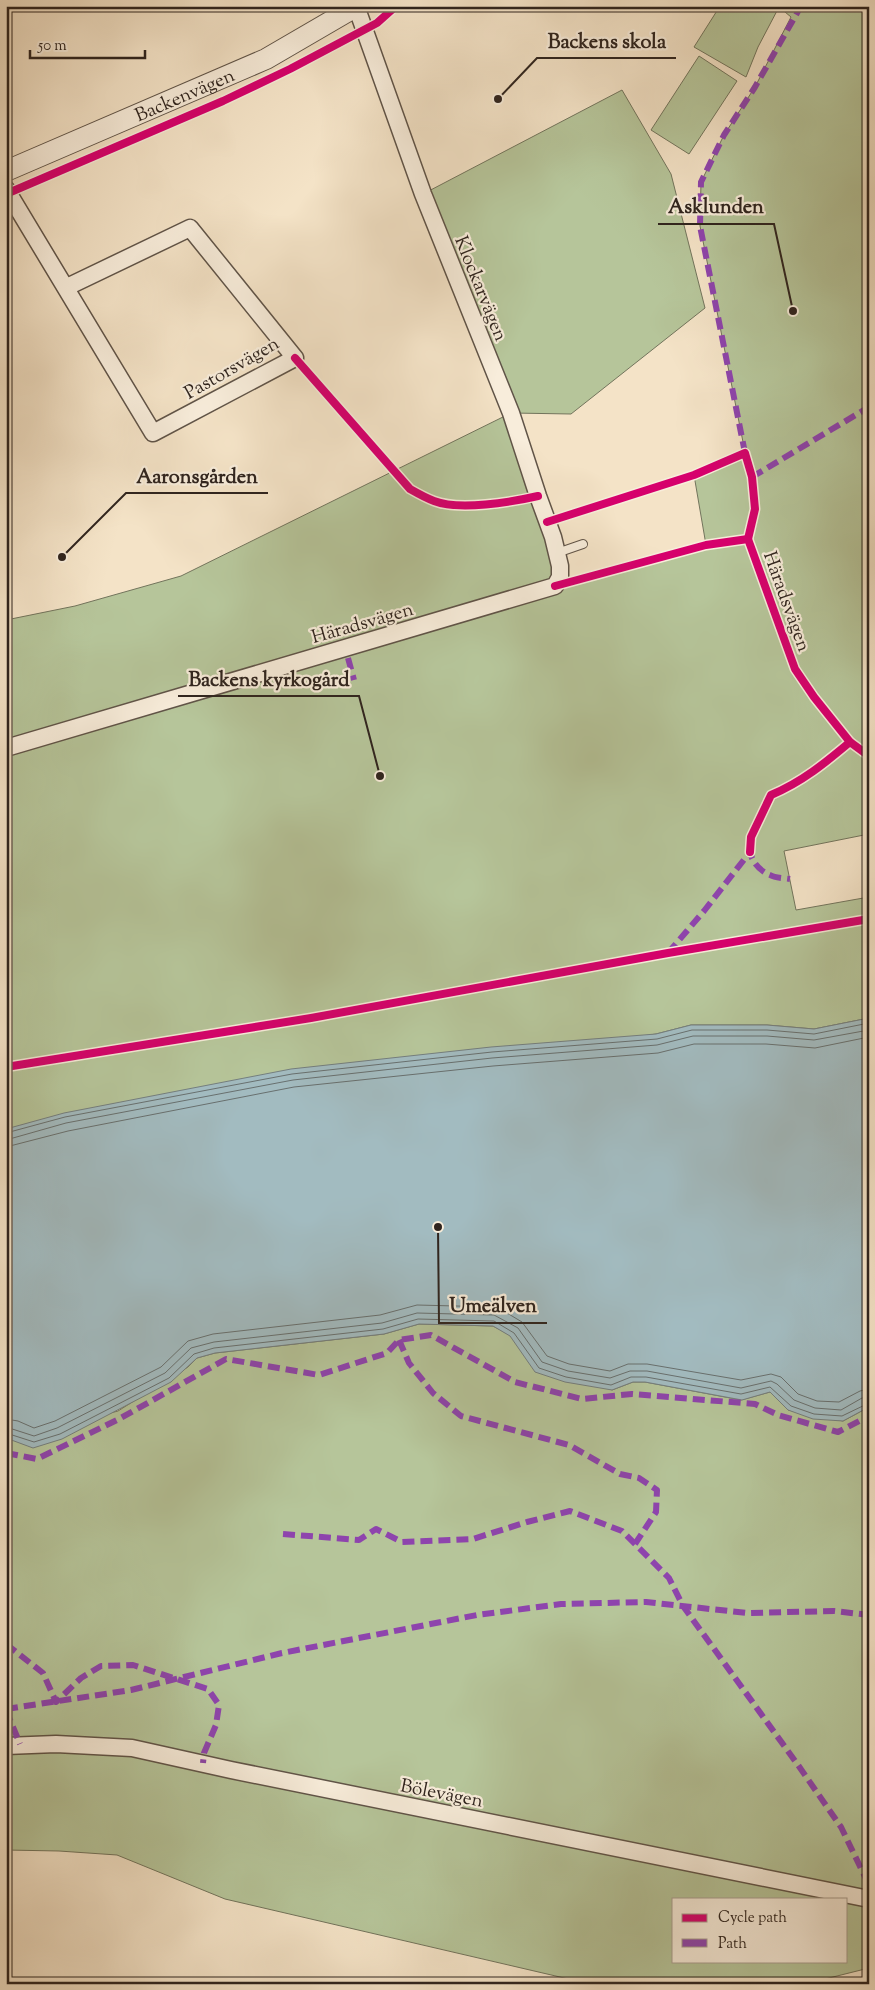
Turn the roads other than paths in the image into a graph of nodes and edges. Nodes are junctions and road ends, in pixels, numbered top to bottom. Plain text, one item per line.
1 (357, 6) edge
2 (6, 171) edge
3 (6, 189) edge
4 (67, 287) junction
5 (583, 544) dead end
6 (557, 553) junction
7 (555, 586) joint
8 (6, 748) edge
9 (6, 1746) edge
10 (869, 1899) edge

1 - 2 street, Backenvägen
1 - 6 street, Klockarvägen
3 - 4 street, Pastorsvägen
4 - 4 street, Pastorsvägen
5 - 6 lane
6 - 7 street, Klockarvägen
7 - 8 street, Häradsvägen
9 - 10 street, Bölevägen

